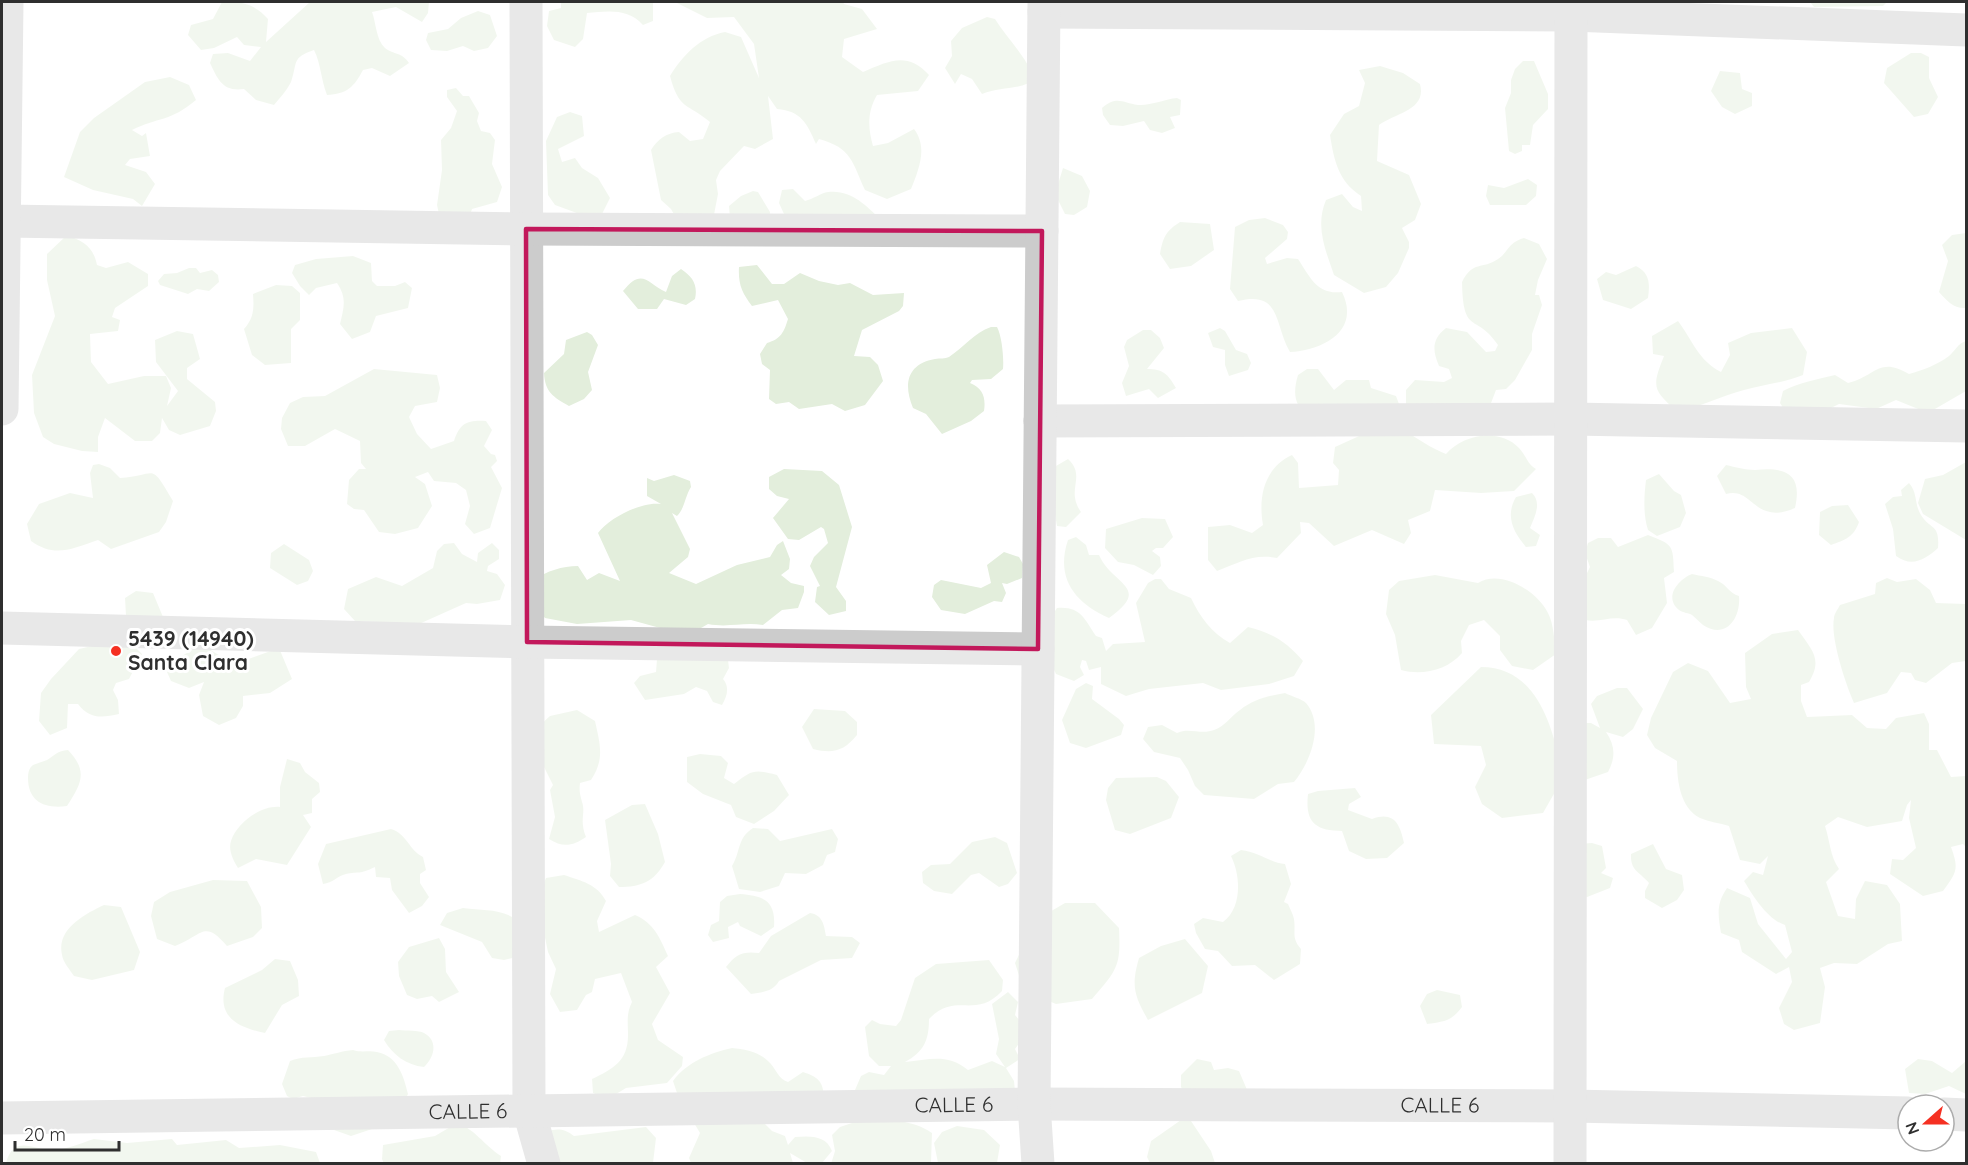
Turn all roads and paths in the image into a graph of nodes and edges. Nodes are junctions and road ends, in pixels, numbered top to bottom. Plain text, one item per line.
1 (7, 2) edge
2 (526, 2) edge
3 (1044, 7) edge
4 (1571, 8) edge
5 (1966, 30) edge
6 (4, 57) edge
7 (4, 221) junction
8 (526, 229) junction
9 (1042, 231) junction
10 (2, 409) edge
11 (1571, 419) junction
12 (1040, 421) junction
13 (1966, 426) edge
14 (2, 628) edge
15 (527, 642) junction
16 (1038, 650) junction
17 (1034, 1104) junction
18 (1570, 1106) junction
19 (529, 1111) junction
20 (1896, 1113) edge
21 (2, 1118) edge
22 (544, 1164) edge
23 (1038, 1164) edge
24 (1570, 1164) edge

1 - 6 street
2 - 8 street
3 - 4 street
3 - 9 street
4 - 5 street
4 - 11 street
6 - 7 street
7 - 8 street
7 - 10 street
8 - 9 street
8 - 15 street
9 - 12 street
11 - 12 street
11 - 13 street
11 - 18 street
12 - 16 street
14 - 15 street
15 - 16 street
15 - 19 street
16 - 17 street
17 - 18 street, CALLE 6
17 - 19 street, CALLE 6
17 - 23 street
18 - 20 street, CALLE 6
18 - 24 street
19 - 21 street, CALLE 6
19 - 22 street

